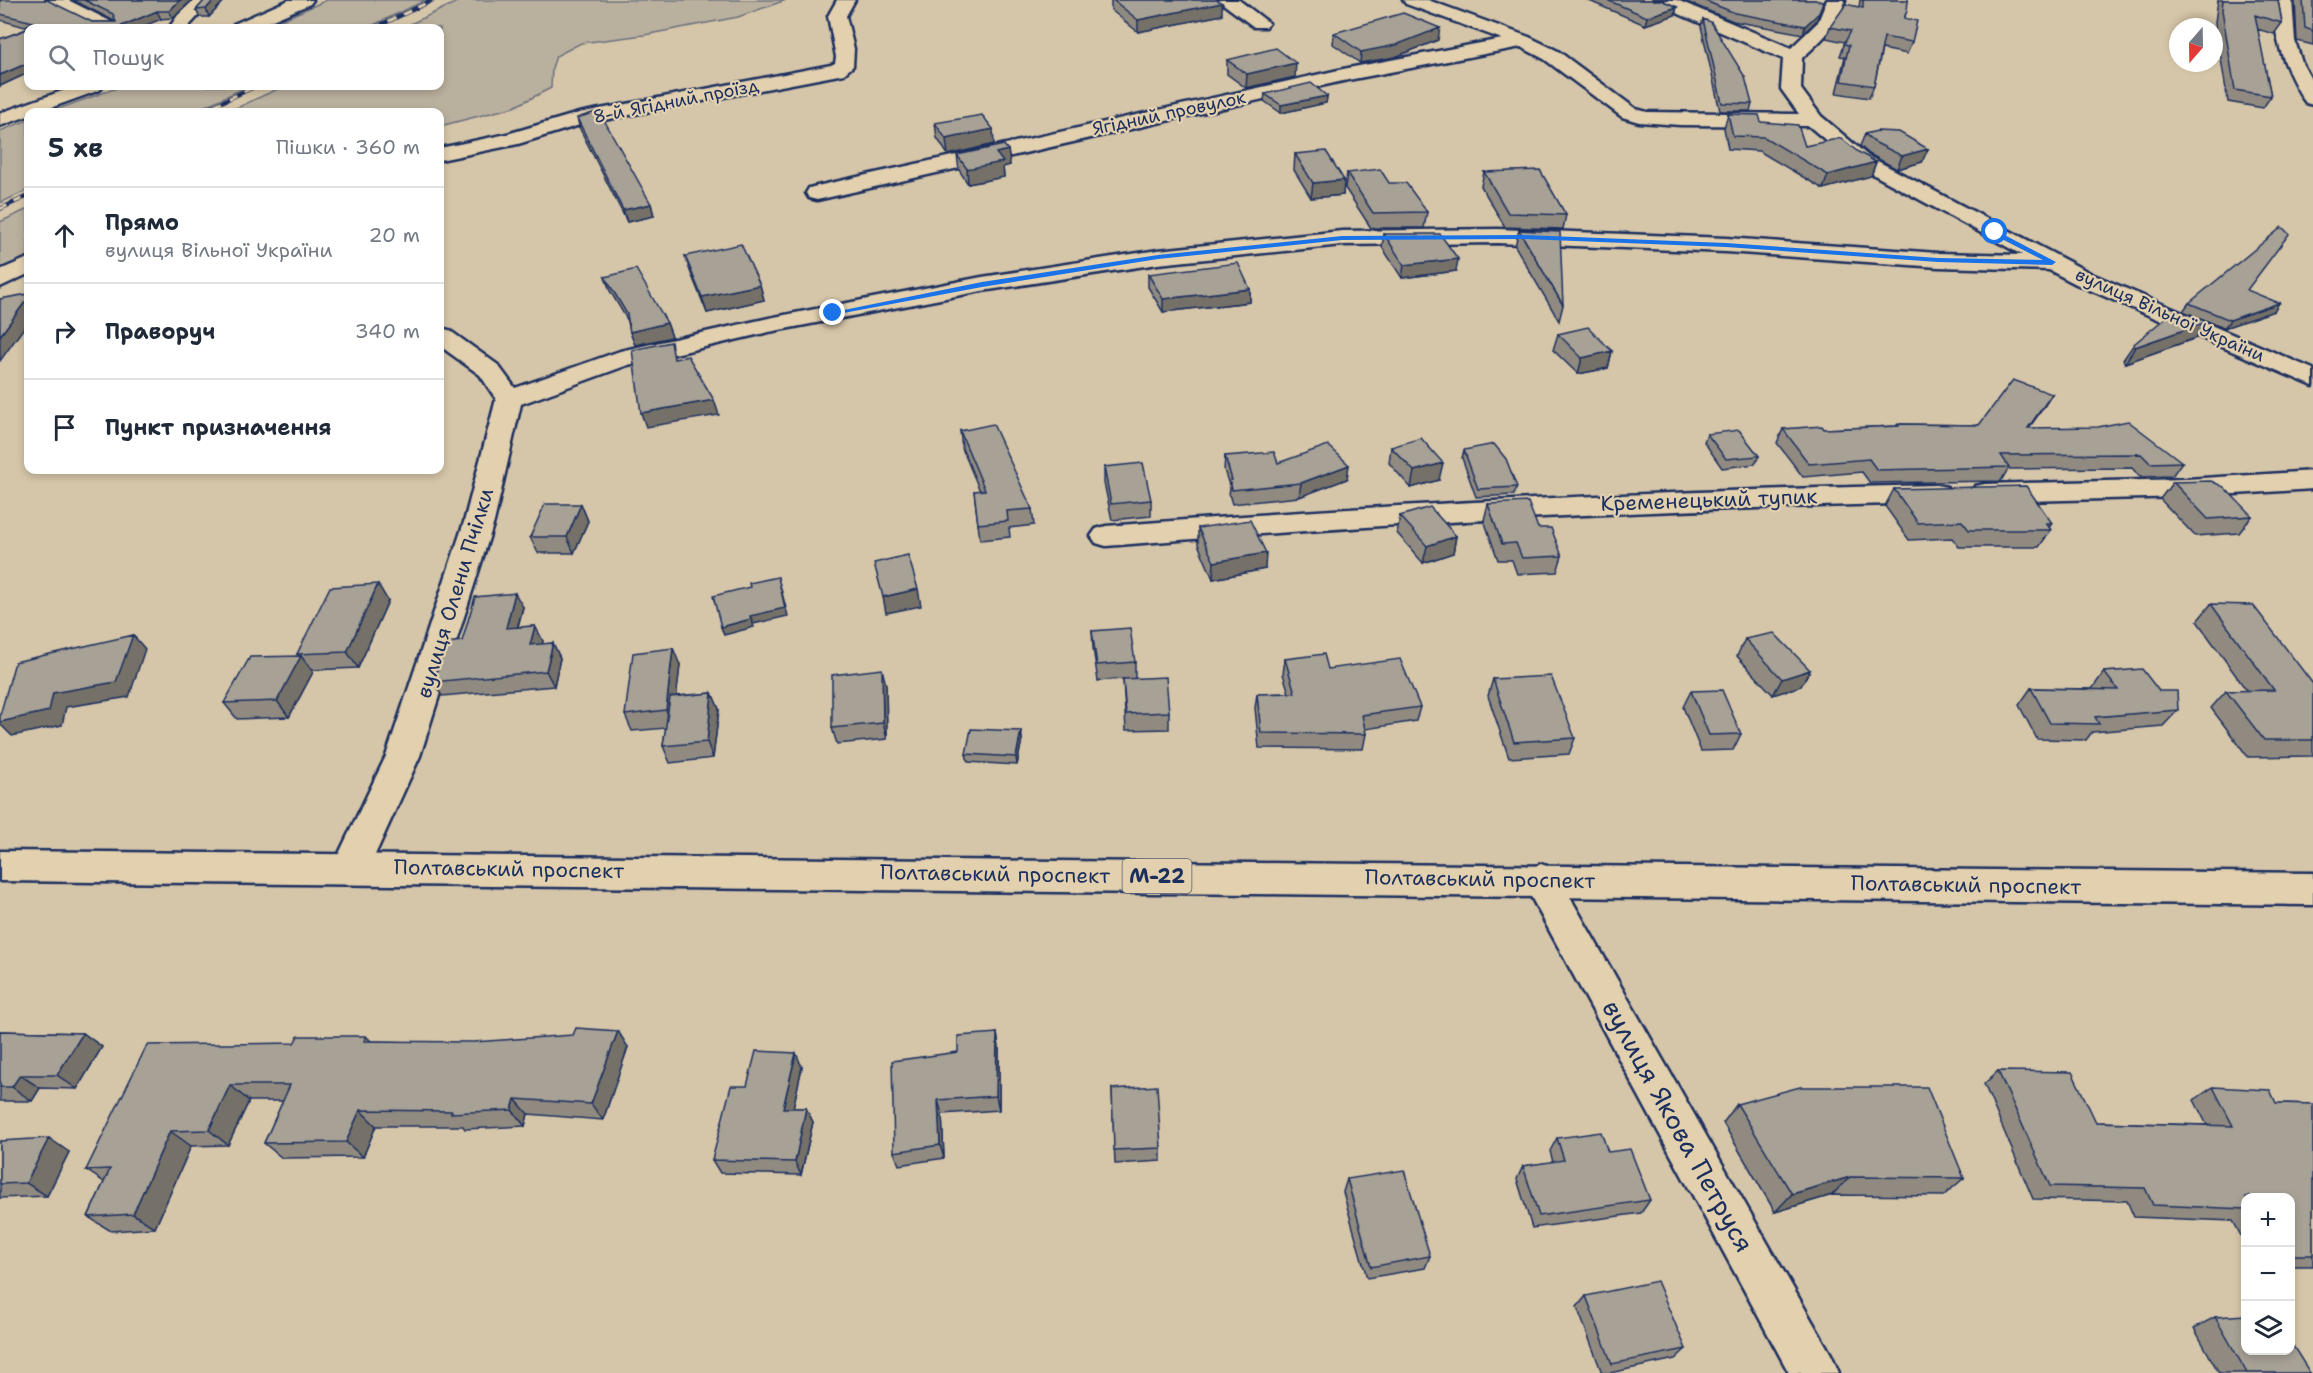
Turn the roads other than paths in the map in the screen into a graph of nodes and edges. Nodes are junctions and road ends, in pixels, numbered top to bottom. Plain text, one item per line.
1 (55, 0) edge
2 (204, 0) edge
3 (304, 0) edge
4 (846, 0) edge
5 (1227, 0) edge
6 (1412, 0) edge
7 (1662, 0) edge
8 (1836, 0) edge
9 (2283, 0) edge
10 (1260, 23) dead end
11 (102, 24) edge
12 (182, 24) edge
13 (249, 24) edge
14 (1523, 41) junction
15 (1793, 56) junction
16 (82, 90) edge
17 (2313, 99) edge
18 (33, 108) edge
19 (24, 111) edge
20 (0, 120) edge
21 (1814, 120) junction
22 (444, 153) edge
23 (817, 193) dead end
24 (2052, 262) junction
25 (24, 267) edge
26 (0, 280) edge
27 (444, 339) edge
28 (2313, 378) edge
29 (509, 399) junction
30 (2313, 480) edge
31 (1106, 536) dead end
32 (0, 866) edge
33 (351, 868) junction
34 (1541, 880) junction
35 (2313, 888) edge
36 (1815, 1373) edge

1 - 11 main road
2 - 12 main road
3 - 13 main road
4 - 22 main road, 8-й Ягідний проїзд
5 - 10 main road
6 - 14 main road
7 - 15 main road
8 - 15 main road
9 - 17 main road
14 - 21 main road
14 - 23 main road, Ягідний провулок
15 - 21 main road, вулиця Вільної України
16 - 18 main road
19 - 20 main road
21 - 24 main road, вулиця Вільної України
24 - 28 main road, вулиця Вільної України
24 - 29 main road
25 - 26 main road
27 - 29 main road
29 - 33 main road, вулиця Олени Пчілки
30 - 31 main road, Кременецький тупик
32 - 33 main road, Полтавський проспект / М-22
33 - 34 main road, Полтавський проспект / М-22
34 - 35 main road, Полтавський проспект / М-22
34 - 36 main road, вулиця Якова Петруся

